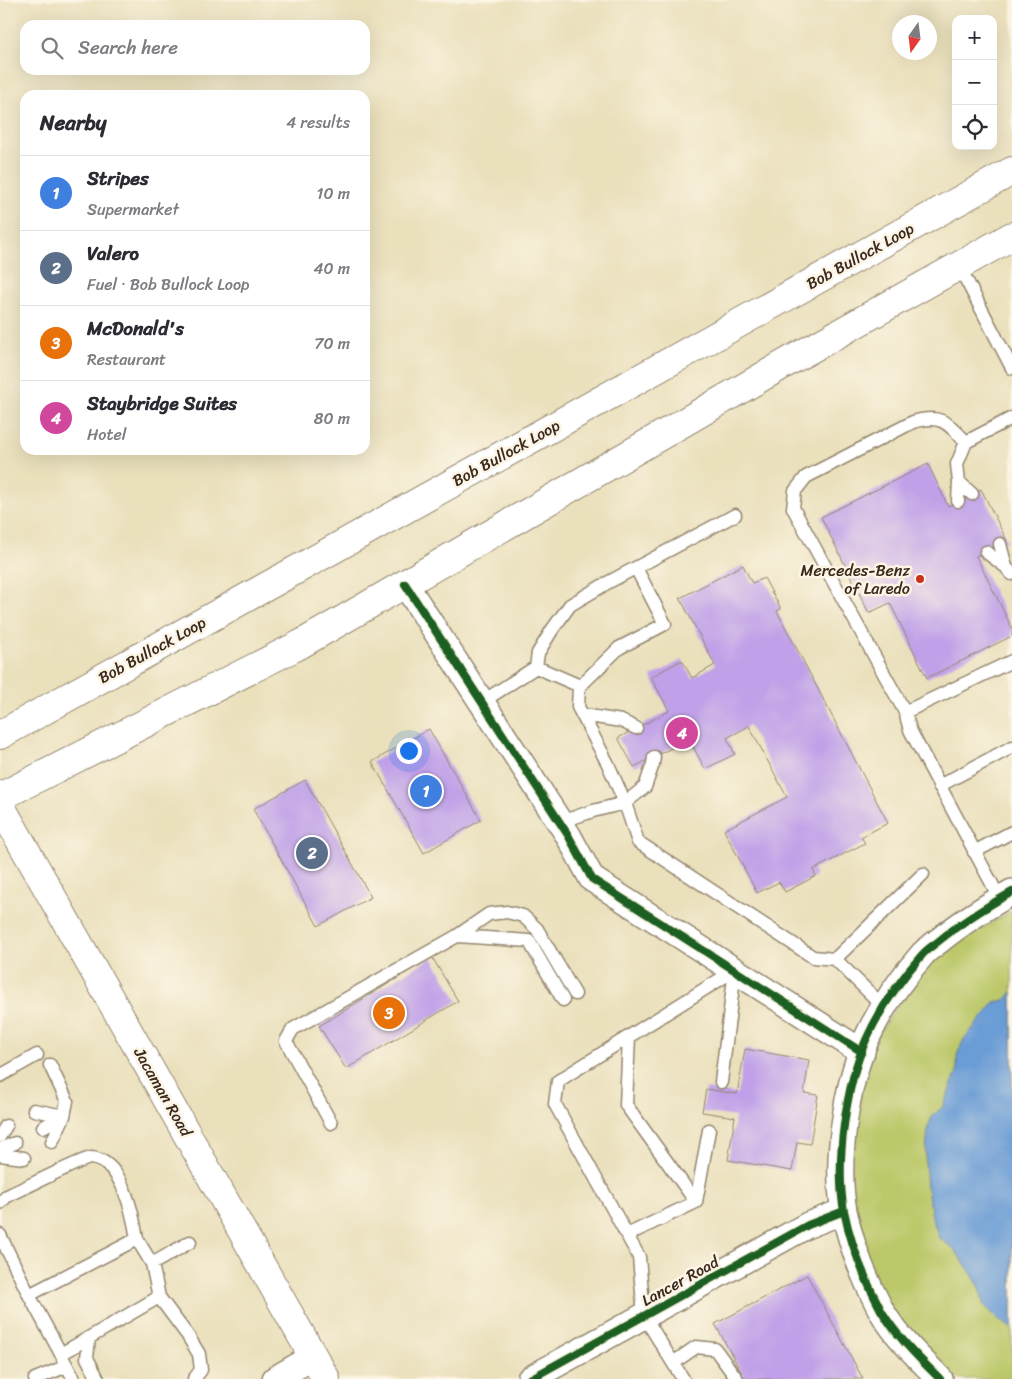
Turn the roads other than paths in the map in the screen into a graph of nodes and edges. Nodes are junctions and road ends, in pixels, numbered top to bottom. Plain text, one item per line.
1 (1012, 171) edge
2 (1012, 236) edge
3 (959, 266) junction
4 (1012, 368) edge
5 (1012, 418) edge
6 (966, 442) junction
7 (959, 482) junction
8 (972, 494) dead end
9 (958, 501) dead end
10 (735, 514) dead end
11 (1000, 544) dead end
12 (986, 552) dead end
13 (636, 568) junction
14 (1009, 571) edge
15 (406, 584) junction
16 (1012, 661) edge
17 (536, 667) junction
18 (580, 686) junction
19 (482, 702) junction
20 (906, 712) junction
21 (583, 714) junction
22 (636, 728) dead end
23 (0, 735) edge
24 (1012, 747) edge
25 (654, 757) dead end
26 (939, 786) junction
27 (0, 797) edge
28 (625, 803) junction
29 (0, 806) edge
30 (560, 822) junction
31 (1012, 832) edge
32 (974, 852) junction
33 (923, 874) dead end
34 (1006, 896) edge
35 (457, 936) junction
36 (835, 959) junction
37 (735, 970) junction
38 (576, 994) dead end
39 (563, 1000) dead end
40 (884, 1008) junction
41 (629, 1036) junction
42 (862, 1052) junction
43 (37, 1055) dead end
44 (50, 1065) dead end
45 (0, 1076) edge
46 (721, 1082) dead end
47 (34, 1110) dead end
48 (64, 1116) junction
49 (331, 1123) dead end
50 (43, 1127) dead end
51 (709, 1130) dead end
52 (52, 1142) dead end
53 (16, 1143) dead end
54 (0, 1149) edge
55 (0, 1155) edge
56 (24, 1158) dead end
57 (696, 1202) junction
58 (0, 1203) edge
59 (844, 1211) junction
60 (0, 1235) edge
61 (627, 1235) junction
62 (137, 1239) junction
63 (190, 1242) dead end
64 (152, 1264) junction
65 (29, 1295) junction
66 (159, 1297) junction
67 (644, 1316) junction
68 (88, 1338) junction
69 (64, 1360) junction
70 (673, 1363) junction
71 (319, 1368) edge
72 (35, 1379) edge
73 (74, 1379) edge
74 (98, 1379) edge
75 (194, 1379) edge
76 (276, 1379) edge
77 (530, 1379) edge
78 (683, 1379) edge
79 (736, 1379) edge
80 (940, 1379) edge

1 - 23 main road, Bob Bullock Loop
2 - 3 main road
3 - 4 lane
3 - 15 main road
5 - 6 lane
6 - 7 lane
6 - 20 lane
7 - 8 lane
7 - 9 lane
10 - 13 lane
11 - 14 lane
12 - 14 lane
13 - 17 lane
13 - 18 lane
15 - 19 street
15 - 27 main road
16 - 20 lane
17 - 18 lane
17 - 19 lane
18 - 21 lane
19 - 30 street
20 - 26 lane
21 - 22 lane
21 - 28 lane
24 - 26 lane
25 - 28 lane
26 - 32 lane
28 - 30 lane
28 - 36 lane
29 - 71 main road, Jacaman Road
30 - 37 street
31 - 32 lane
32 - 34 lane
33 - 36 lane
34 - 40 street
35 - 38 lane
35 - 39 lane
35 - 49 lane
36 - 40 lane
37 - 41 lane
37 - 42 street
37 - 46 lane
40 - 42 street
41 - 57 lane
41 - 61 lane
42 - 59 street
43 - 45 lane
44 - 48 lane
47 - 48 lane
48 - 50 lane
48 - 52 lane
51 - 57 lane
53 - 54 lane
55 - 56 lane
57 - 61 lane
58 - 62 lane
59 - 67 street, Lancer Road
59 - 80 street
60 - 65 lane
61 - 67 lane
62 - 64 lane
62 - 65 lane
63 - 64 lane
64 - 66 lane
65 - 69 lane
66 - 68 lane
66 - 75 lane
67 - 70 lane
67 - 77 street, Lancer Road
68 - 69 lane
68 - 74 lane
69 - 72 lane
69 - 73 lane
70 - 78 lane
70 - 79 lane
71 - 76 street

